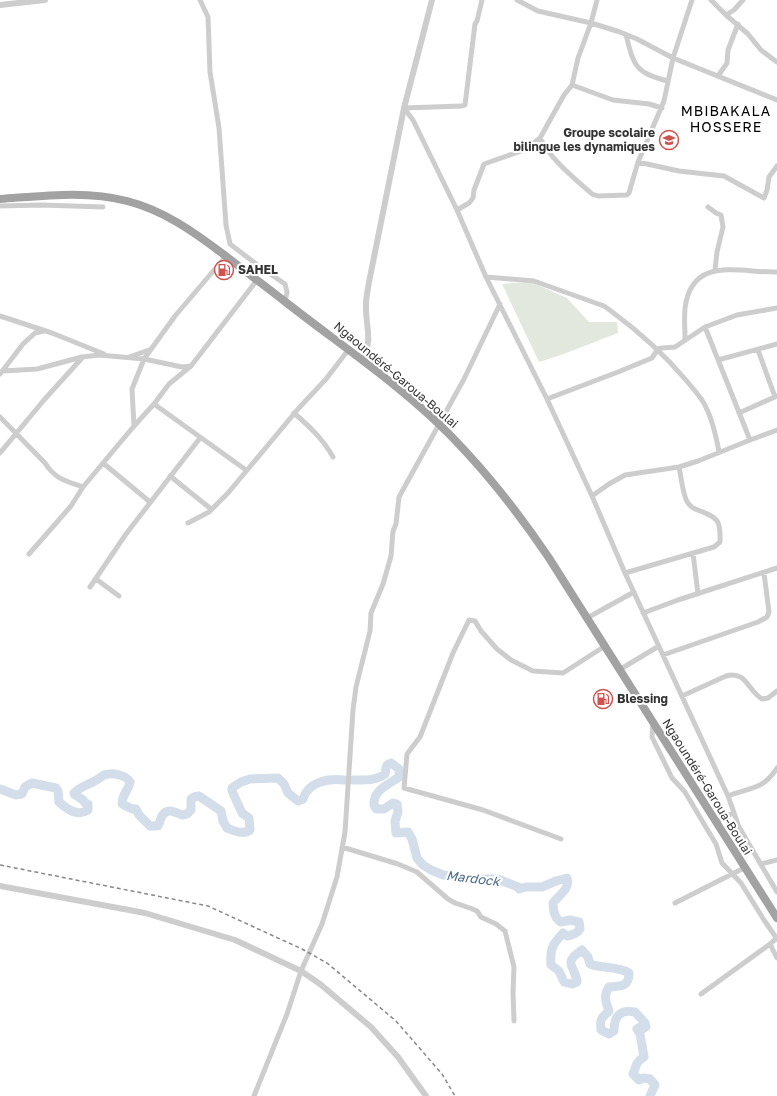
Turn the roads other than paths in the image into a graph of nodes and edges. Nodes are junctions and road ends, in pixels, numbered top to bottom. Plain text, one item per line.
1 (45, 0) edge
2 (200, 0) edge
3 (432, 0) edge
4 (482, 0) edge
5 (517, 0) edge
6 (597, 0) edge
7 (692, 0) edge
8 (711, 0) edge
9 (743, 0) edge
10 (524, 2) edge
11 (0, 5) edge
12 (726, 15) junction
13 (591, 23) junction
14 (738, 24) junction
15 (623, 34) junction
16 (673, 58) junction
17 (777, 62) edge
18 (718, 76) junction
19 (668, 81) junction
20 (572, 84) junction
21 (777, 100) edge
22 (404, 108) junction
23 (662, 108) junction
24 (540, 138) junction
25 (532, 145) junction
26 (545, 147) junction
27 (638, 162) junction
28 (777, 166) edge
29 (0, 199) edge
30 (0, 206) edge
31 (103, 207) dead end
32 (708, 207) dead end
33 (457, 210) junction
34 (226, 256) junction
35 (715, 270) junction
36 (777, 272) edge
37 (486, 277) junction
38 (257, 280) junction
39 (285, 302) junction
40 (500, 304) junction
41 (777, 308) edge
42 (0, 316) edge
43 (705, 327) junction
44 (45, 331) junction
45 (685, 339) junction
46 (777, 344) edge
47 (151, 349) junction
48 (349, 349) junction
49 (658, 350) junction
50 (758, 350) junction
51 (82, 357) junction
52 (111, 357) junction
53 (126, 358) junction
54 (144, 359) junction
55 (718, 360) junction
56 (362, 361) junction
57 (191, 366) junction
58 (2, 373) edge
59 (776, 396) edge
60 (547, 400) junction
61 (154, 404) junction
62 (294, 413) junction
63 (739, 413) junction
64 (0, 417) edge
65 (438, 425) junction
66 (134, 426) junction
67 (777, 430) edge
68 (16, 434) junction
69 (200, 438) junction
70 (750, 440) junction
71 (719, 452) junction
72 (0, 453) edge
73 (333, 457) dead end
74 (103, 463) junction
75 (680, 467) junction
76 (246, 470) junction
77 (170, 476) junction
78 (83, 487) junction
79 (592, 496) junction
80 (150, 502) junction
81 (211, 509) junction
82 (188, 523) dead end
83 (692, 553) junction
84 (29, 554) dead end
85 (777, 568) edge
86 (625, 573) junction
87 (764, 573) junction
88 (96, 579) junction
89 (90, 587) dead end
90 (634, 592) junction
91 (698, 594) junction
92 (119, 596) dead end
93 (643, 613) junction
94 (587, 618) junction
95 (605, 646) junction
96 (659, 646) junction
97 (663, 655) junction
98 (619, 670) junction
99 (777, 691) edge
100 (682, 696) junction
101 (653, 722) junction
102 (777, 768) edge
103 (728, 796) junction
104 (733, 813) junction
105 (716, 822) junction
106 (561, 839) dead end
107 (342, 847) junction
108 (777, 860) edge
109 (761, 864) junction
110 (744, 868) junction
111 (733, 874) junction
112 (0, 886) edge
113 (777, 892) edge
114 (675, 903) dead end
115 (777, 918) edge
116 (777, 938) edge
117 (770, 944) junction
118 (777, 958) edge
119 (302, 971) junction
120 (701, 994) dead end
121 (514, 1021) dead end
122 (254, 1096) edge
123 (426, 1096) edge

1 - 11 street
2 - 39 street
3 - 22 street
4 - 22 street
5 - 10 street
6 - 13 street
7 - 16 street
8 - 12 street
9 - 12 street
10 - 13 street
12 - 14 street
13 - 15 street
13 - 20 street
14 - 17 street
14 - 18 street
15 - 16 street
15 - 19 street
16 - 18 street
16 - 19 street
18 - 21 street
19 - 23 street
20 - 23 street
20 - 24 street
22 - 33 street
22 - 56 street
23 - 27 street
24 - 25 street
24 - 26 street
25 - 26 street
25 - 33 street
26 - 27 street
27 - 28 street
29 - 34 highway, Ngaoundéré-Garoua-Boulai
30 - 31 street
32 - 35 street
33 - 37 street
34 - 38 highway, Ngaoundéré-Garoua-Boulai
34 - 47 street
35 - 36 street
35 - 45 street
37 - 40 street
37 - 49 street
38 - 39 highway, Ngaoundéré-Garoua-Boulai
38 - 57 street
39 - 48 highway, Ngaoundéré-Garoua-Boulai
40 - 60 street
40 - 65 street
41 - 43 street
42 - 44 street
43 - 45 street
43 - 55 street
44 - 52 street
44 - 58 street
45 - 49 street
46 - 50 street
47 - 53 street
47 - 54 street
48 - 56 highway, Ngaoundéré-Garoua-Boulai
48 - 62 street
49 - 60 street
49 - 71 street
50 - 55 street
50 - 59 street
51 - 52 street
51 - 58 street
51 - 68 street
52 - 53 street
53 - 54 street
54 - 57 street
54 - 66 street
55 - 63 street
56 - 65 highway, Ngaoundéré-Garoua-Boulai
57 - 61 street
59 - 63 street
60 - 79 street
61 - 66 street
61 - 69 street
62 - 73 street
62 - 76 street
63 - 70 street
64 - 68 street
65 - 94 highway, Ngaoundéré-Garoua-Boulai
65 - 107 street
66 - 74 street
67 - 70 street
68 - 72 street
68 - 78 street
69 - 76 street
69 - 77 street
70 - 71 street
71 - 75 street
74 - 78 street
74 - 80 street
75 - 79 street
75 - 83 street
76 - 81 street
77 - 80 street
77 - 81 street
78 - 84 street
79 - 86 street
80 - 88 street
81 - 82 street
83 - 86 street
83 - 91 street
85 - 87 street
86 - 90 street
87 - 91 street
87 - 97 street
88 - 89 street
88 - 92 street
90 - 93 street
90 - 94 street
91 - 93 street
93 - 96 street
94 - 95 highway, Ngaoundéré-Garoua-Boulai
95 - 98 highway, Ngaoundéré-Garoua-Boulai
95 - 106 street
96 - 97 street
96 - 98 street
97 - 100 street
98 - 101 highway, Ngaoundéré-Garoua-Boulai
99 - 100 street
100 - 103 street
101 - 105 highway, Ngaoundéré-Garoua-Boulai
101 - 111 street
102 - 103 street
103 - 104 street
104 - 105 street
104 - 109 street
105 - 110 highway, Ngaoundéré-Garoua-Boulai
107 - 119 street
107 - 121 street
108 - 109 street
109 - 113 street
110 - 111 street
110 - 115 highway, Ngaoundéré-Garoua-Boulai
111 - 114 street
111 - 116 street
112 - 119 street
116 - 117 street
117 - 118 street
117 - 120 street
119 - 122 street
119 - 123 street

